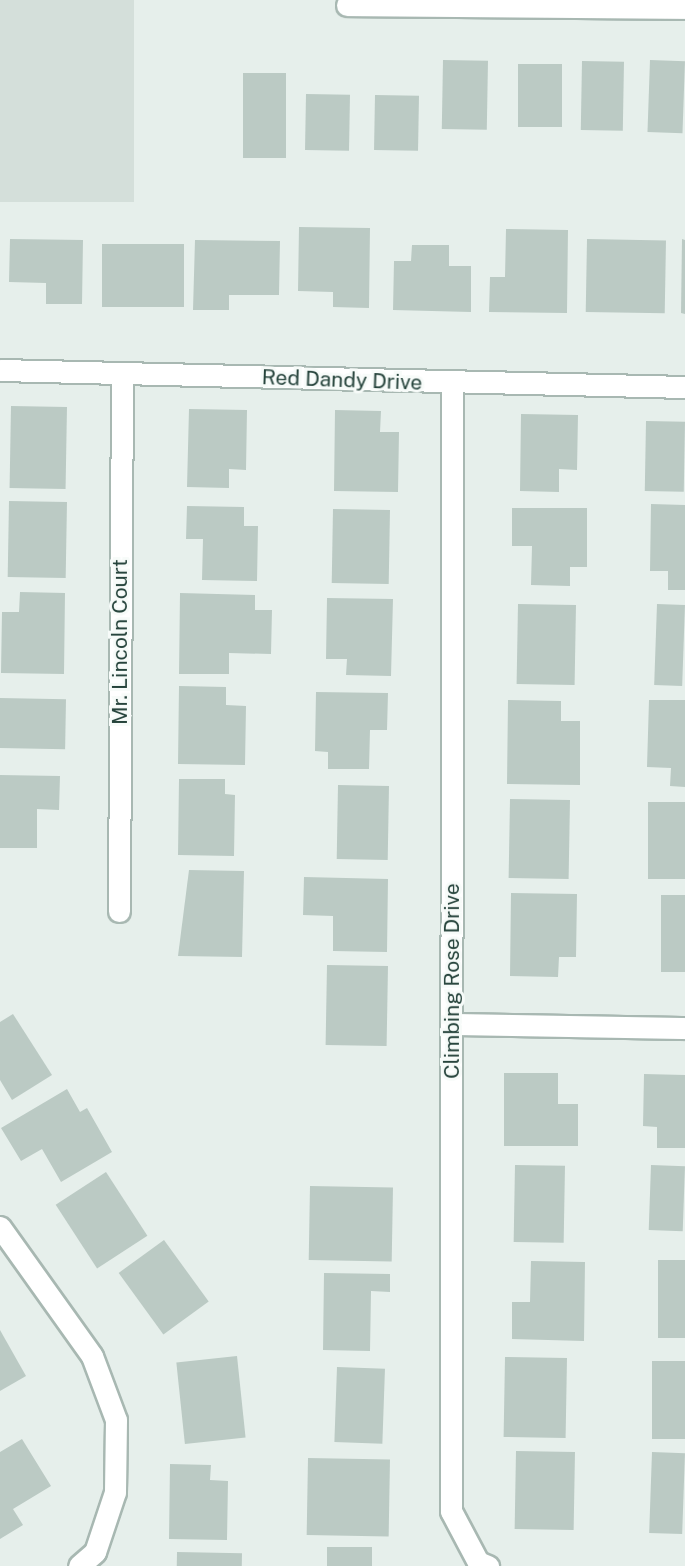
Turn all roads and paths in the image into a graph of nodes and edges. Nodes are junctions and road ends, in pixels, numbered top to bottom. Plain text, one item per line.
1 (347, 5) dead end
2 (685, 8) edge
3 (0, 370) edge
4 (122, 373) junction
5 (452, 383) junction
6 (685, 387) edge
7 (119, 911) dead end
8 (452, 1024) junction
9 (685, 1028) edge
10 (0, 1227) edge
11 (79, 1566) edge
12 (488, 1566) edge

1 - 2 street
3 - 4 street, Red Dandy Drive
4 - 5 street, Red Dandy Drive
4 - 7 street, Mr. Lincoln Court
5 - 6 street, Red Dandy Drive
5 - 8 street, Climbing Rose Drive
8 - 9 street
8 - 12 street, Climbing Rose Drive
10 - 11 street

